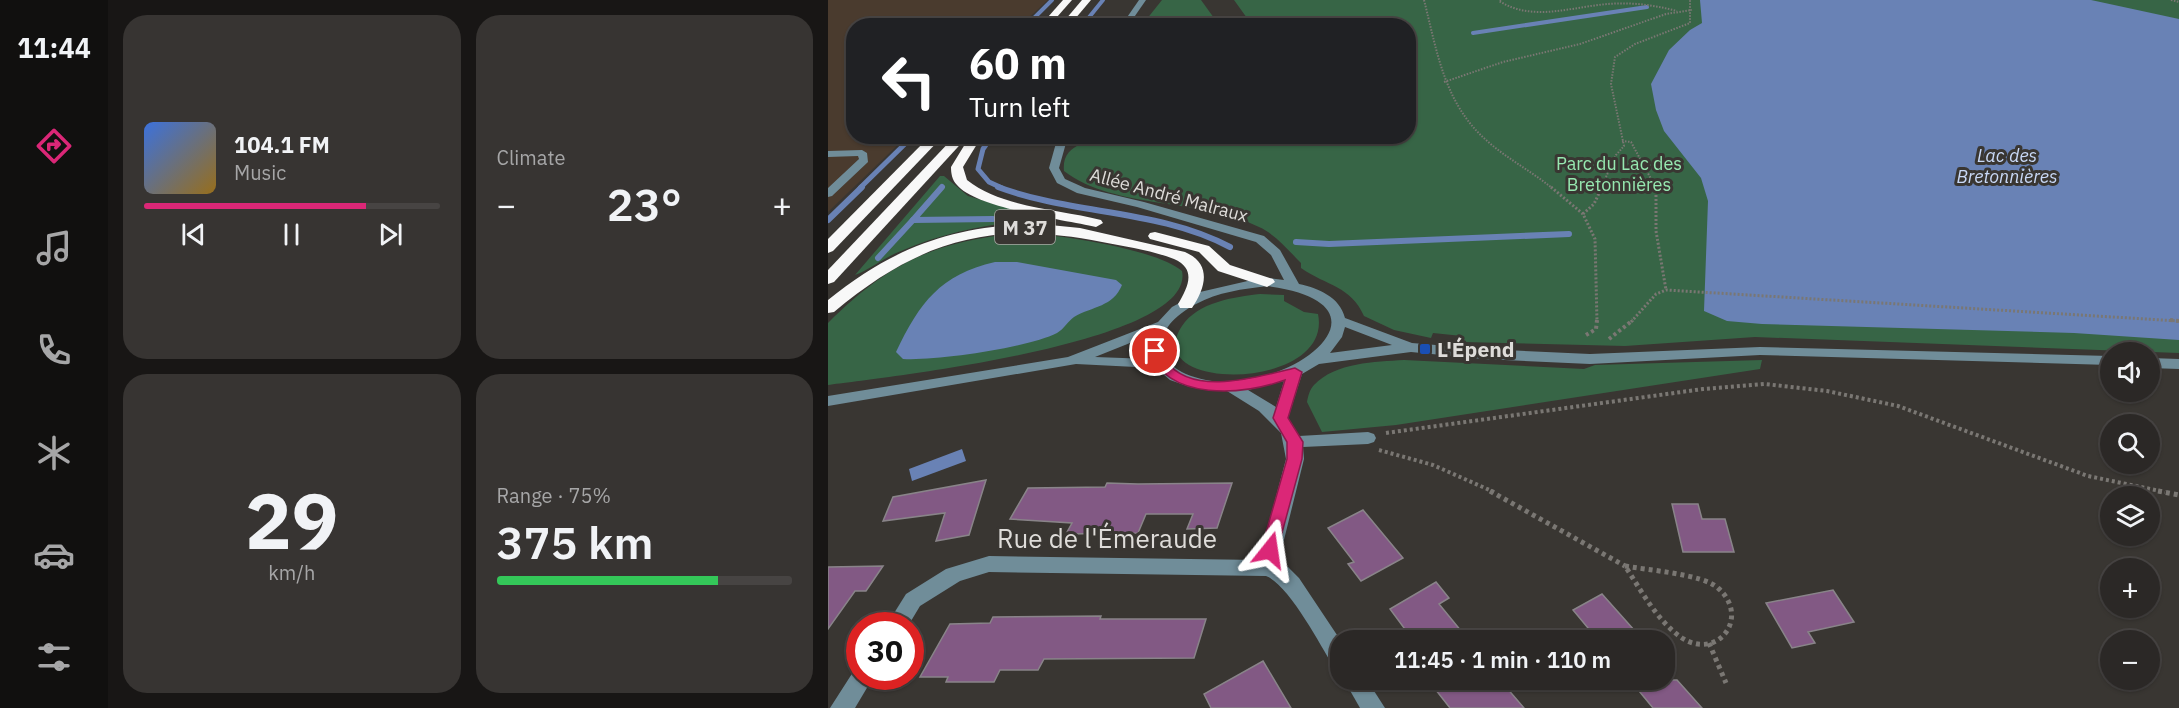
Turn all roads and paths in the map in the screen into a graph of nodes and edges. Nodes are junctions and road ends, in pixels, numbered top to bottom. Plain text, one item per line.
1 (1068, 0) edge
2 (1087, 0) edge
3 (1143, 0) edge
4 (1424, 0) edge
5 (1501, 0) edge
6 (1690, 0) edge
7 (2171, 0) edge
8 (2179, 2) edge
9 (1692, 10) junction
10 (1678, 11) junction
11 (1051, 18) edge
12 (1071, 18) edge
13 (1130, 18) edge
14 (1444, 82) junction
15 (1622, 141) junction
16 (929, 144) edge
17 (955, 144) edge
18 (971, 144) edge
19 (1061, 144) edge
20 (828, 154) edge
21 (828, 195) edge
22 (1583, 214) junction
23 (828, 248) edge
24 (828, 279) edge
25 (1267, 282) junction
26 (1293, 285) junction
27 (1666, 290) junction
28 (1186, 304) junction
29 (828, 308) edge
30 (1338, 320) junction
31 (2179, 321) edge
32 (1162, 325) junction
33 (1586, 335) dead end
34 (1600, 342) dead end
35 (1410, 347) junction
36 (1314, 360) junction
37 (1071, 361) junction
38 (2100, 361) edge
39 (2160, 363) edge
40 (1160, 364) junction
41 (2179, 364) edge
42 (1295, 372) junction
43 (1231, 387) junction
44 (828, 401) edge
45 (1280, 418) junction
46 (1368, 438) junction
47 (1295, 442) junction
48 (2179, 495) edge
49 (1625, 566) junction
50 (1267, 568) junction
51 (905, 612) edge
52 (1330, 641) edge
53 (1709, 643) junction
54 (1726, 683) dead end
55 (854, 690) edge
56 (1361, 690) edge
57 (842, 708) edge
58 (1373, 708) edge

1 - 11 highway
2 - 12 highway
3 - 13 street
4 - 14 path
5 - 10 path
6 - 9 path
7 - 8 path
9 - 10 path
9 - 15 path
10 - 14 path
14 - 22 path
15 - 22 path
15 - 27 path
16 - 23 highway
17 - 24 highway
18 - 25 highway, M 37
19 - 26 street, Allée André Malraux
20 - 21 street
22 - 33 path
25 - 26 street
25 - 28 street
26 - 30 street
27 - 31 path
27 - 34 path
28 - 29 highway, M 37
28 - 32 street
30 - 35 street
30 - 36 street
32 - 37 street
32 - 40 street
35 - 36 street
35 - 38 street
36 - 42 street
37 - 40 street
37 - 44 street
39 - 41 street
40 - 43 street
42 - 43 street
42 - 45 street
43 - 45 street
45 - 47 street
46 - 47 street
46 - 48 path
46 - 49 path
47 - 50 street
49 - 53 path
49 - 53 path
50 - 51 street, Rue de l'Émeraude
50 - 52 street
53 - 54 path
55 - 57 street
56 - 58 street

